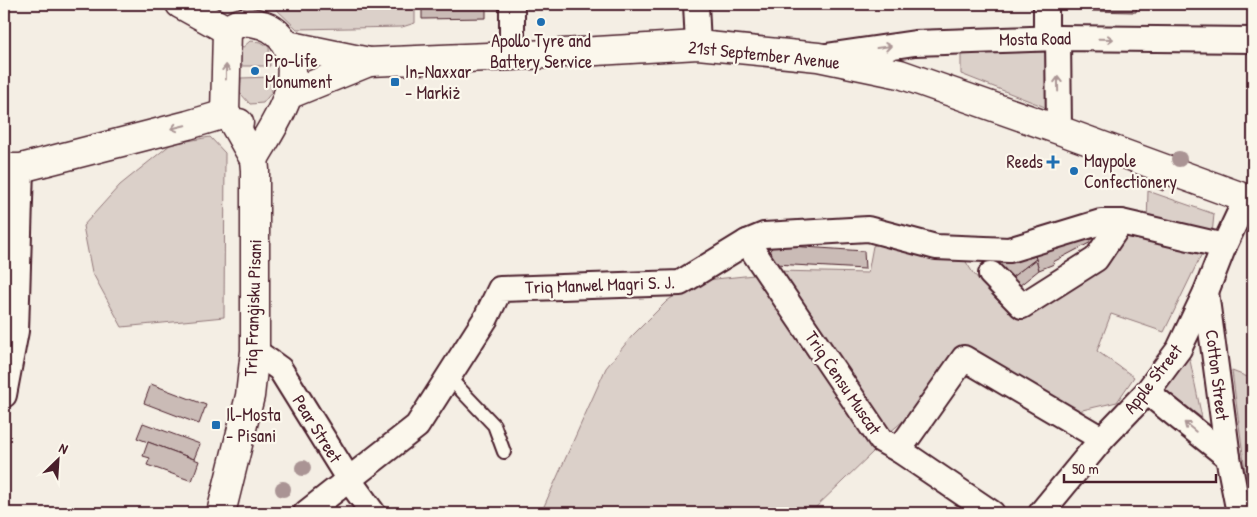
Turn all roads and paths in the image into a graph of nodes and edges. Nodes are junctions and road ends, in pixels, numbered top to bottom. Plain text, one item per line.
1 (180, 4) edge
2 (512, 4) edge
3 (696, 4) edge
4 (1046, 4) edge
5 (233, 20) edge
6 (272, 25) edge
7 (1052, 38) junction
8 (1253, 40) edge
9 (698, 45) junction
10 (512, 56) junction
11 (818, 57) junction
12 (369, 62) junction
13 (288, 95) junction
14 (229, 118) junction
15 (276, 119) junction
16 (1059, 130) junction
17 (254, 159) junction
18 (12, 168) edge
19 (1250, 200) edge
20 (1121, 222) junction
21 (747, 242) junction
22 (1224, 246) junction
23 (991, 274) dead end
24 (1206, 292) junction
25 (256, 351) junction
26 (446, 380) junction
27 (1146, 392) junction
28 (4, 395) edge
29 (1102, 439) junction
30 (899, 450) junction
31 (504, 452) dead end
32 (1228, 457) junction
33 (349, 480) junction
34 (221, 513) edge
35 (306, 513) edge
36 (373, 513) edge
37 (992, 513) edge
38 (1042, 513) edge
39 (1239, 513) edge

1 - 5 street
2 - 10 street
3 - 9 street
4 - 7 street
5 - 6 street, 21st September Avenue
14 -> 5 street
6 - 12 street, 21st September Avenue
6 - 13 street
7 -> 8 street, Mosta Road
11 -> 7 street, Mosta Road
16 -> 7 street
9 - 10 street, 21st September Avenue
9 - 11 street, 21st September Avenue
10 - 12 street, 21st September Avenue
11 - 16 street, 21st September Avenue
12 - 13 street, 21st September Avenue
13 - 15 street
14 - 15 street
14 - 17 street, Triq Franġisku Pisani
14 -> 18 street
15 - 17 street
16 - 19 street, 21st September Avenue
17 - 25 street, Triq Franġisku Pisani
18 - 28 street
19 - 22 street, Apple Street
20 - 21 street, Triq Manwel Magri S. J.
20 - 22 street, Triq Manwel Magri S. J.
20 - 23 street
21 - 26 street, Triq Manwel Magri S. J.
21 - 30 street, Triq Ċensu Muscat
22 - 24 street, Apple Street
24 - 27 street, Apple Street
24 - 32 street, Cotton Street
25 - 33 street, Pear Street
25 - 34 street, Triq Franġisku Pisani
26 - 31 lane
26 - 33 street, Triq Manwel Magri S. J.
27 - 29 street, Apple Street
32 -> 27 street, Cotton Street
29 - 30 street
29 - 38 street, Apple Street
30 - 37 street, Triq Ċensu Muscat
32 - 39 street, Cotton Street
33 - 35 street, Triq Manwel Magri S. J.
33 - 36 street, Pear Street

